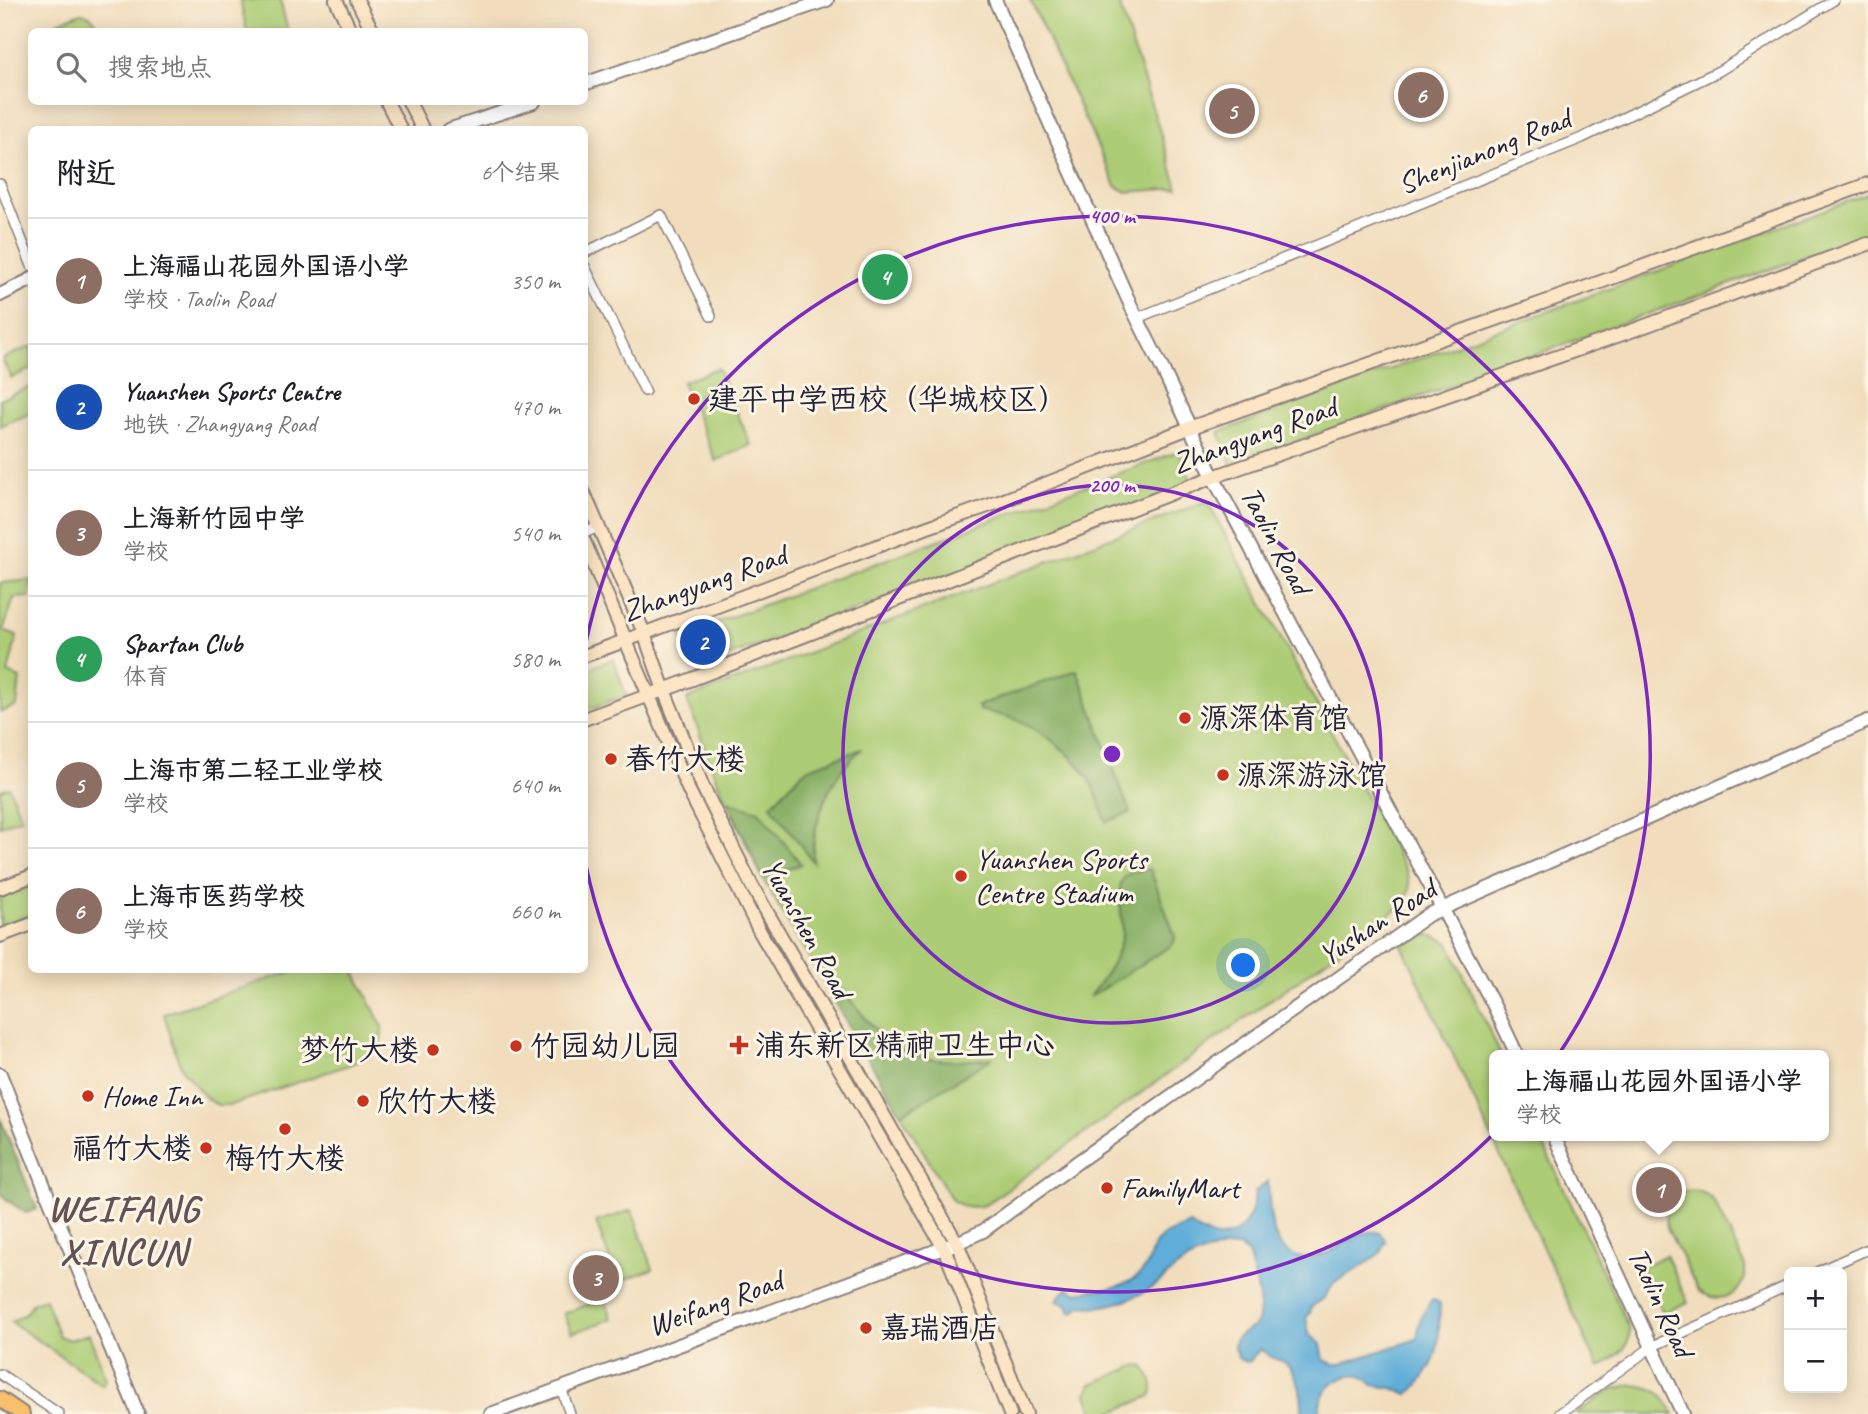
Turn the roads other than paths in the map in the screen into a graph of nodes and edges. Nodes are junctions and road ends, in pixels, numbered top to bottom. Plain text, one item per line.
1 (336, 0) edge
2 (357, 0) edge
3 (827, 0) edge
4 (995, 0) edge
5 (1835, 0) edge
6 (349, 28) edge
7 (371, 28) edge
8 (588, 83) edge
9 (388, 105) edge
10 (411, 105) edge
11 (525, 105) edge
12 (399, 126) edge
13 (422, 126) edge
14 (460, 126) edge
15 (0, 184) edge
16 (1868, 184) edge
17 (1868, 244) edge
18 (588, 251) edge
19 (28, 256) edge
20 (588, 273) edge
21 (28, 281) edge
22 (0, 295) edge
23 (711, 316) dead end
24 (1137, 318) junction
25 (645, 391) dead end
26 (1189, 428) junction
27 (1213, 477) junction
28 (588, 502) edge
29 (599, 527) junction
30 (588, 531) edge
31 (588, 550) edge
32 (644, 633) junction
33 (626, 640) junction
34 (588, 654) edge
35 (664, 690) junction
36 (649, 695) junction
37 (588, 718) edge
38 (1868, 721) edge
39 (28, 878) edge
40 (0, 888) edge
41 (1442, 908) junction
42 (28, 926) edge
43 (0, 936) edge
44 (1515, 1050) edge
45 (0, 1074) edge
46 (1556, 1141) edge
47 (957, 1243) junction
48 (944, 1248) junction
49 (1868, 1249) edge
50 (1828, 1267) edge
51 (1784, 1287) edge
52 (1653, 1346) junction
53 (0, 1374) edge
54 (561, 1388) junction
55 (0, 1399) edge
56 (22, 1414) edge
57 (59, 1414) edge
58 (138, 1414) edge
59 (491, 1414) edge
60 (570, 1414) edge
61 (1010, 1414) edge
62 (1026, 1414) edge
63 (1559, 1414) edge
64 (1683, 1414) edge

1 - 6 main road
2 - 7 main road
3 - 8 street
4 - 24 street, Taolin Road
5 - 24 street, Shenjianong Road
9 - 12 main road
10 - 13 main road
11 - 14 street
15 - 19 street
16 - 26 main road, Zhangyang Road
17 - 27 main road, Zhangyang Road
18 - 23 street
20 - 25 street
21 - 22 street
24 - 26 street, Taolin Road
26 - 27 street, Taolin Road
26 - 32 main road, Zhangyang Road
27 - 35 main road, Zhangyang Road
27 - 41 street, Taolin Road
28 - 29 main road, Yuanshen Road
29 - 30 street
29 - 32 main road, Yuanshen Road
31 - 33 main road, Yuanshen Road
32 - 33 main road, Zhangyang Road
32 - 35 main road, Yuanshen Road
33 - 34 main road, Zhangyang Road
33 - 36 main road, Yuanshen Road
35 - 36 main road, Zhangyang Road
35 - 47 main road, Yuanshen Road
36 - 37 main road, Zhangyang Road
36 - 48 main road, Yuanshen Road
38 - 41 street, Yushan Road
39 - 40 main road
41 - 44 street, Taolin Road
41 - 47 street, Yushan Road
42 - 43 main road
45 - 58 street
46 - 52 street, Taolin Road
47 - 48 street, Weifang Road
47 - 62 main road, Yuanshen Road
48 - 54 street, Weifang Road
48 - 61 main road, Yuanshen Road
49 - 50 street
51 - 52 street
52 - 63 street
52 - 64 street, Taolin Road
53 - 57 street
54 - 59 street, Weifang Road
54 - 60 street
55 - 56 main road

